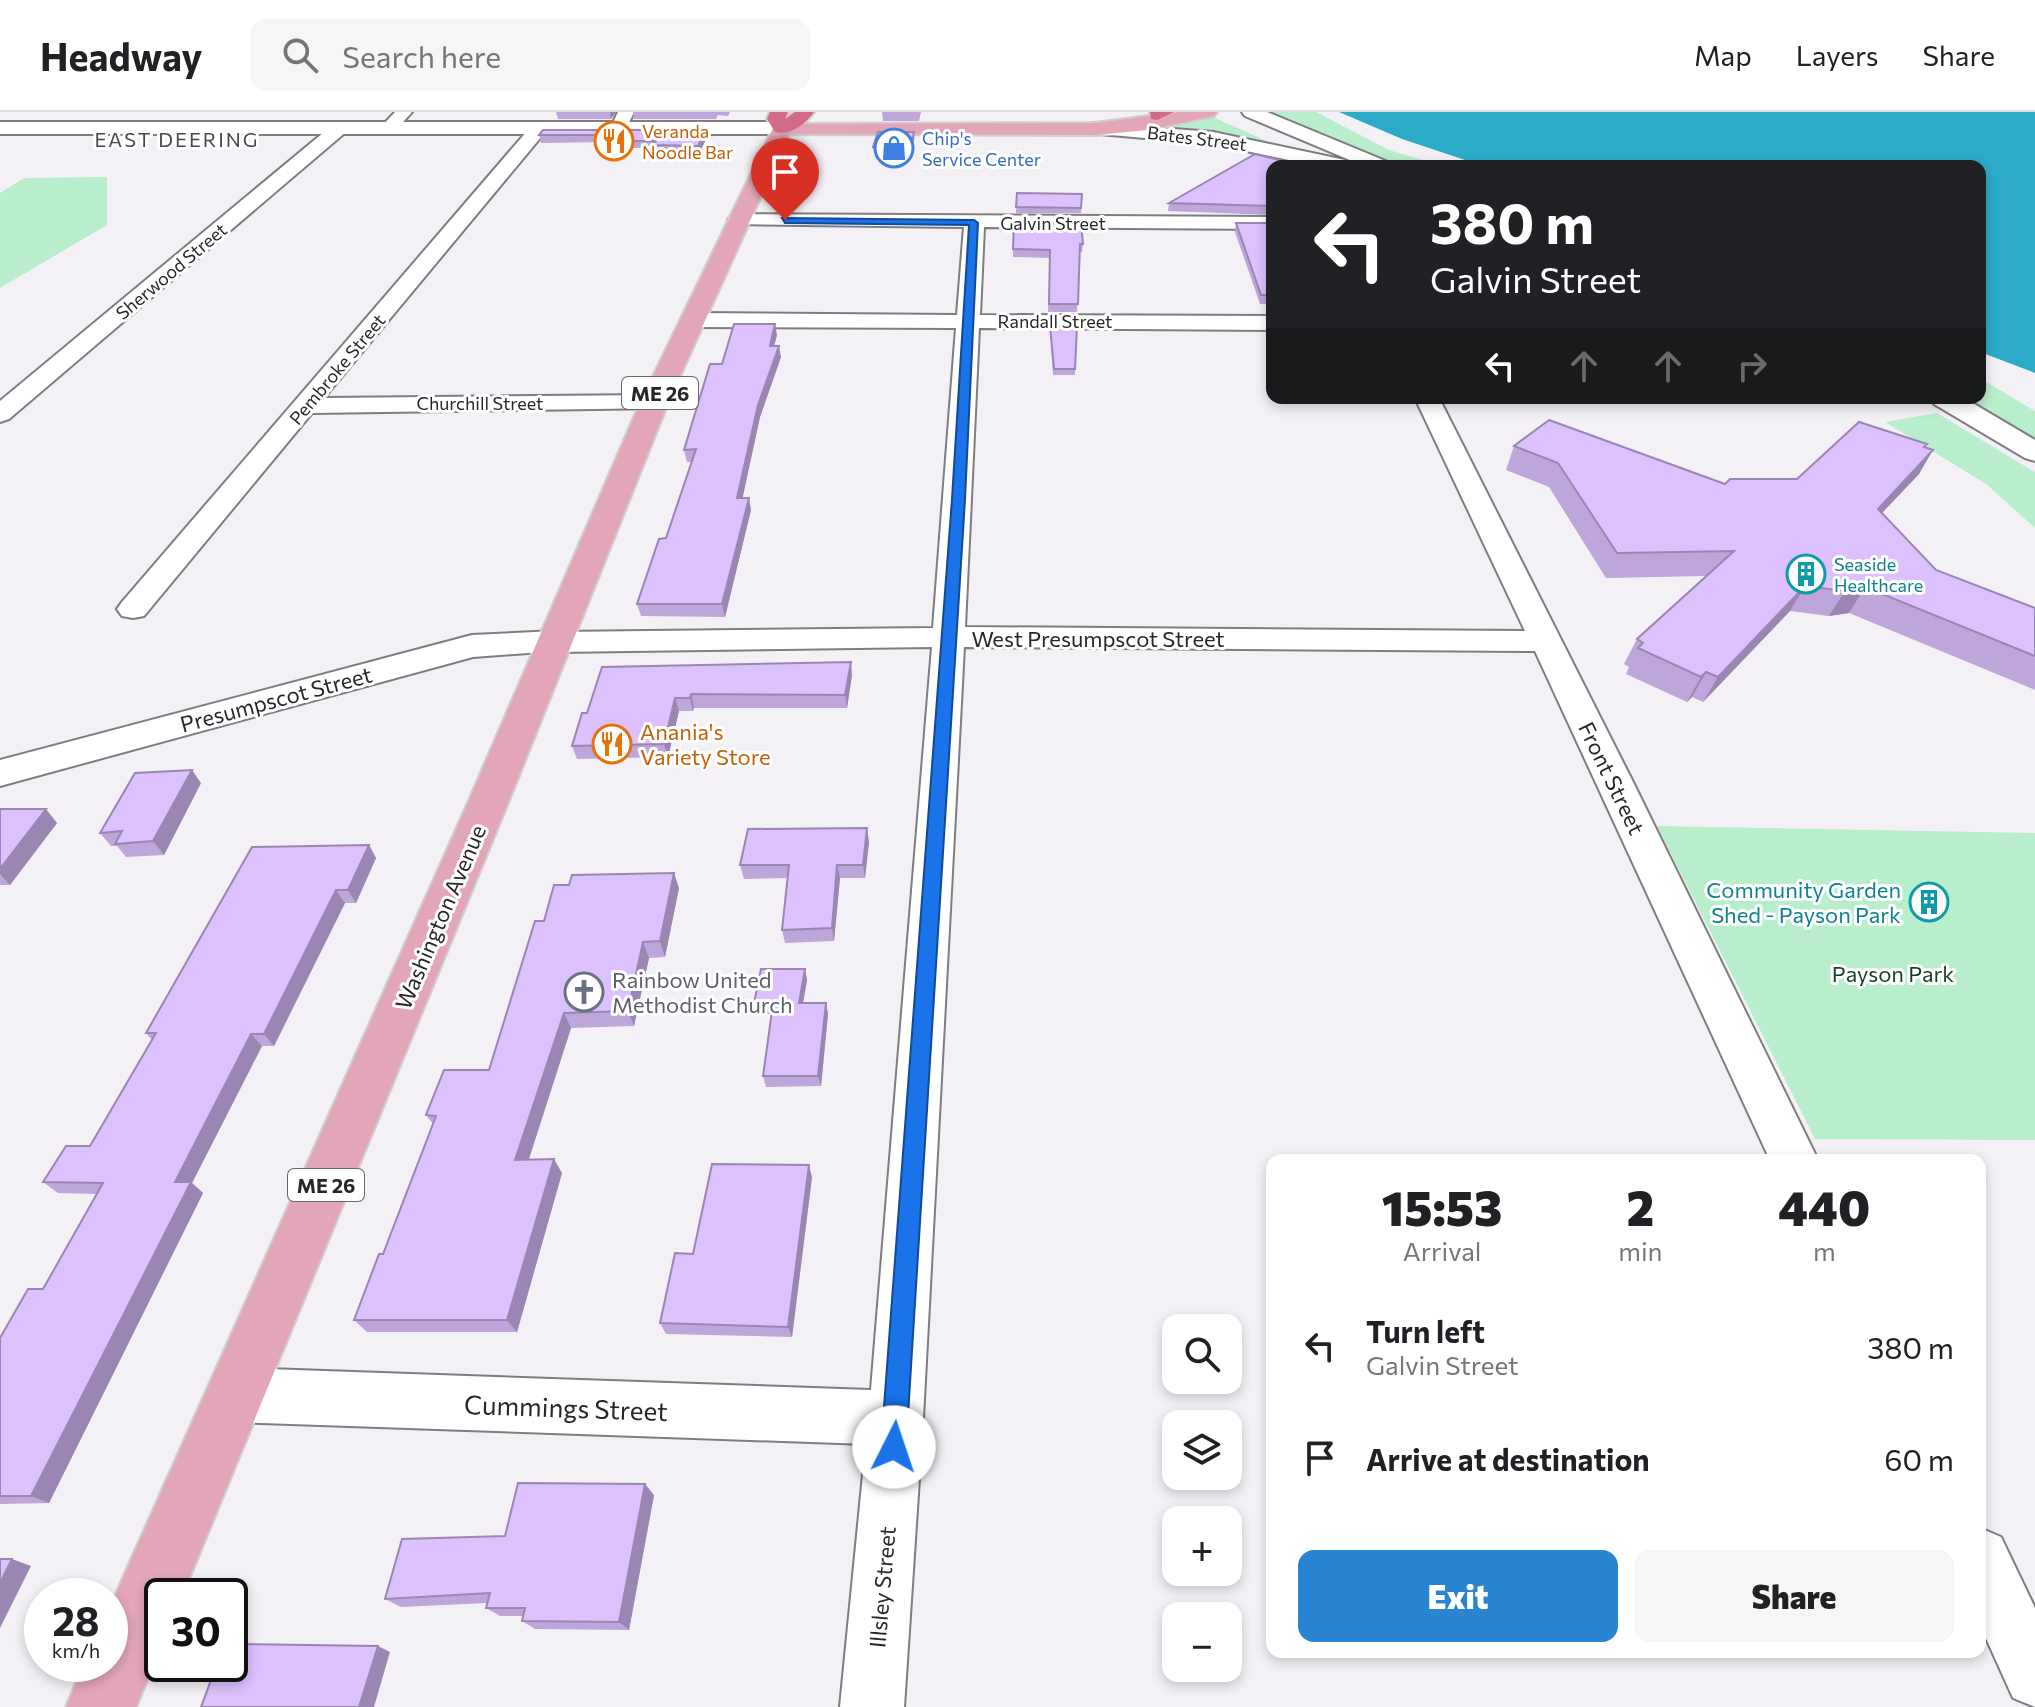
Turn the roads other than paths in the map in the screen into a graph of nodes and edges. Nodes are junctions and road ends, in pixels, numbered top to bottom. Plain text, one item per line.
1 (404, 112) edge
2 (805, 112) edge
3 (1208, 112) edge
4 (1221, 112) edge
5 (1251, 112) edge
6 (1167, 118) edge
7 (623, 120) edge
8 (780, 120) edge
9 (341, 127) junction
10 (389, 127) junction
11 (540, 127) junction
12 (948, 128) junction
13 (2, 129) edge
14 (1095, 129) joint
15 (1318, 160) edge
16 (1343, 160) edge
17 (1367, 160) edge
18 (738, 220) junction
19 (974, 223) junction
20 (1266, 223) edge
21 (695, 320) junction
22 (968, 321) junction
23 (1266, 323) edge
24 (654, 403) junction
25 (1430, 404) edge
26 (1954, 404) edge
27 (306, 406) junction
28 (0, 414) edge
29 (2035, 452) edge
30 (133, 609) dead end
31 (947, 637) junction
32 (1545, 641) junction
33 (556, 642) junction
34 (0, 773) edge
35 (1791, 1154) edge
36 (236, 1395) junction
37 (896, 1418) junction
38 (1986, 1571) edge
39 (2035, 1676) edge
40 (101, 1707) edge
41 (872, 1707) edge

1 - 10 street
2 - 8 highway, ME 26
3 - 6 main road, Bates Street
4 - 16 street
5 - 17 street
6 - 12 main road, Bates Street
6 - 14 street, Bates Street
6 - 15 street, Bates Street
7 - 8 street
7 - 11 street
8 - 12 main road, Bates Street
8 - 18 main road, Washington Avenue / ME 26
9 - 10 street
9 - 13 street
9 - 28 street, Sherwood Street
10 - 11 street
11 - 27 street, Pembroke Street
12 - 14 main road, Bates Street
18 - 19 street, Galvin Street
18 - 21 main road, Washington Avenue / ME 26
19 - 20 street, Galvin Street
19 - 22 street, Illsley Street
21 - 22 street, Randall Street
21 - 24 main road, Washington Avenue / ME 26
22 - 23 street, Randall Street
22 - 31 street, Illsley Street
24 - 27 street, Churchill Street
24 - 33 main road, Washington Avenue / ME 26
25 - 32 street, Front Street
26 - 29 street
27 - 30 street, Pembroke Street
31 - 32 street, West Presumpscot Street
31 - 33 street, West Presumpscot Street
31 - 37 street, Illsley Street
32 - 35 street, Front Street
33 - 34 street, Presumpscot Street
33 - 36 main road, Washington Avenue / ME 26
36 - 37 street, Cummings Street
36 - 40 main road, Washington Avenue / ME 26
37 - 41 street, Illsley Street
38 - 39 street

